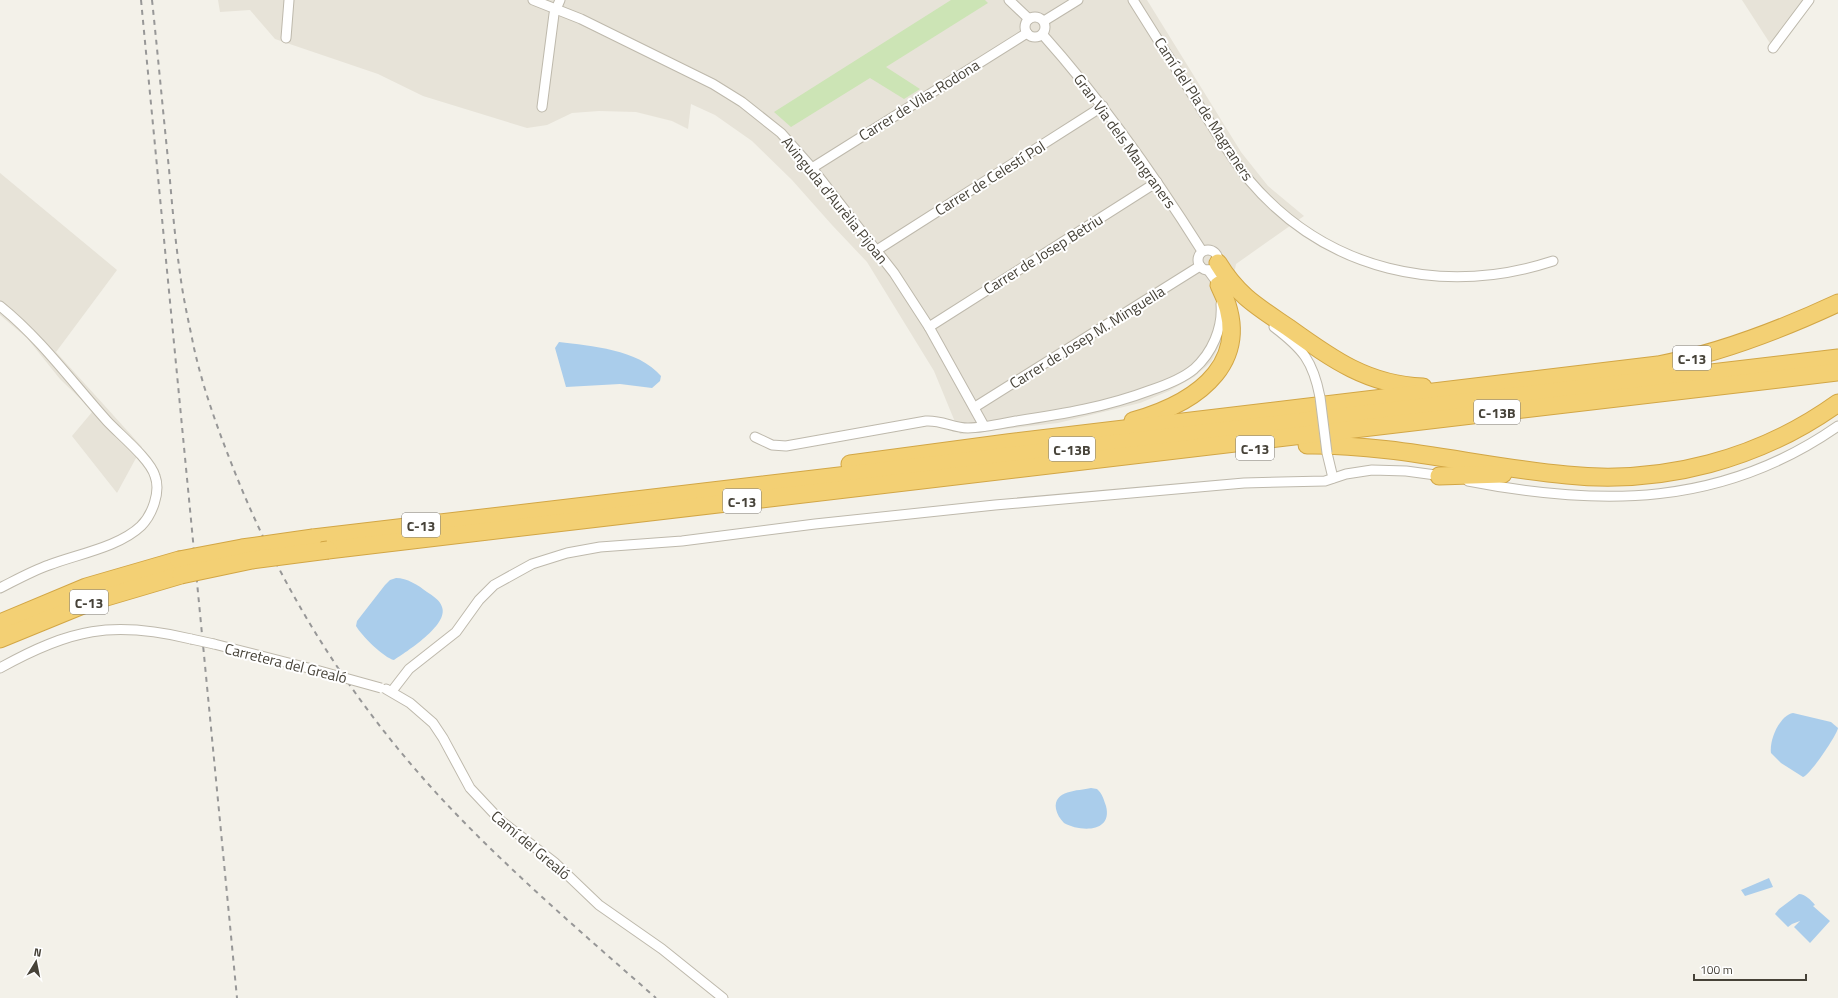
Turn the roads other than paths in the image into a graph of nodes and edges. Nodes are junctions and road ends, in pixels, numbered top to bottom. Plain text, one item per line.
1 (289, 0) edge
2 (533, 0) edge
3 (1009, 0) edge
4 (1078, 0) edge
5 (1133, 0) edge
6 (1809, 0) edge
7 (558, 4) edge
8 (1028, 19) junction
9 (1044, 21) junction
10 (1026, 33) junction
11 (1043, 35) junction
12 (286, 38) dead end
13 (1773, 48) dead end
14 (1103, 106) junction
15 (542, 107) dead end
16 (812, 168) junction
17 (1157, 182) junction
18 (877, 250) junction
19 (1202, 251) junction
20 (1553, 261) dead end
21 (1210, 267) junction
22 (1219, 285) junction
23 (1838, 303) edge
24 (0, 306) edge
25 (929, 327) junction
26 (1838, 358) edge
27 (1838, 372) edge
28 (1537, 381) junction
29 (1838, 402) edge
30 (975, 407) junction
31 (984, 426) junction
32 (1838, 426) edge
33 (756, 437) dead end
34 (1156, 453) junction
35 (910, 456) junction
36 (1547, 473) junction
37 (1439, 476) junction
38 (1333, 478) junction
39 (528, 512) junction
40 (180, 568) junction
41 (0, 588) edge
42 (0, 623) edge
43 (0, 639) edge
44 (0, 668) edge
45 (381, 688) joint
46 (392, 691) junction
47 (723, 998) edge

1 - 12 street
2 - 7 street, Avinguda d'Aurèlia Pijoan
3 - 8 street
4 - 9 street
5 - 20 street, Camí del Pla de Magraners
6 - 13 street
7 - 15 street
7 - 16 street, Avinguda d'Aurèlia Pijoan
8 - 9 street
8 - 10 street
9 - 11 street
10 - 11 street
10 - 16 street, Carrer de Vila-Rodona
11 - 14 street, Gran Via dels Mangraners
14 - 17 street, Gran Via dels Mangraners
14 - 18 street, Carrer de Celestí Pol
16 - 18 street, Avinguda d'Aurèlia Pijoan
17 - 19 street, Gran Via dels Mangraners
17 - 25 street, Carrer de Josep Betriu
18 - 25 street, Avinguda d'Aurèlia Pijoan
19 - 21 street
19 - 21 street
21 - 22 street
21 - 28 highway
21 - 30 street, Carrer de Josep M. Minguella
21 - 38 street, bridge
22 - 31 street
22 - 35 highway
23 - 28 highway, C-13
24 - 41 street
25 - 30 street, Avinguda d'Aurèlia Pijoan
26 - 39 highway, C-13B
27 - 34 highway, C-13B
28 - 35 highway, C-13
29 - 36 highway, C-13
30 - 31 street, Avinguda d'Aurèlia Pijoan
31 - 33 street
32 - 37 street
34 - 36 highway, C-13
34 - 40 highway, C-13, bridge
35 - 39 highway, C-13
36 - 37 highway
37 - 38 street
38 - 46 street
39 - 40 highway, C-13, bridge
40 - 42 highway, C-13
40 - 43 highway, C-13
44 - 45 street, Carretera del Grealó, bridge
45 - 46 street, Camí del Grealó
46 - 47 street, Camí del Grealó

